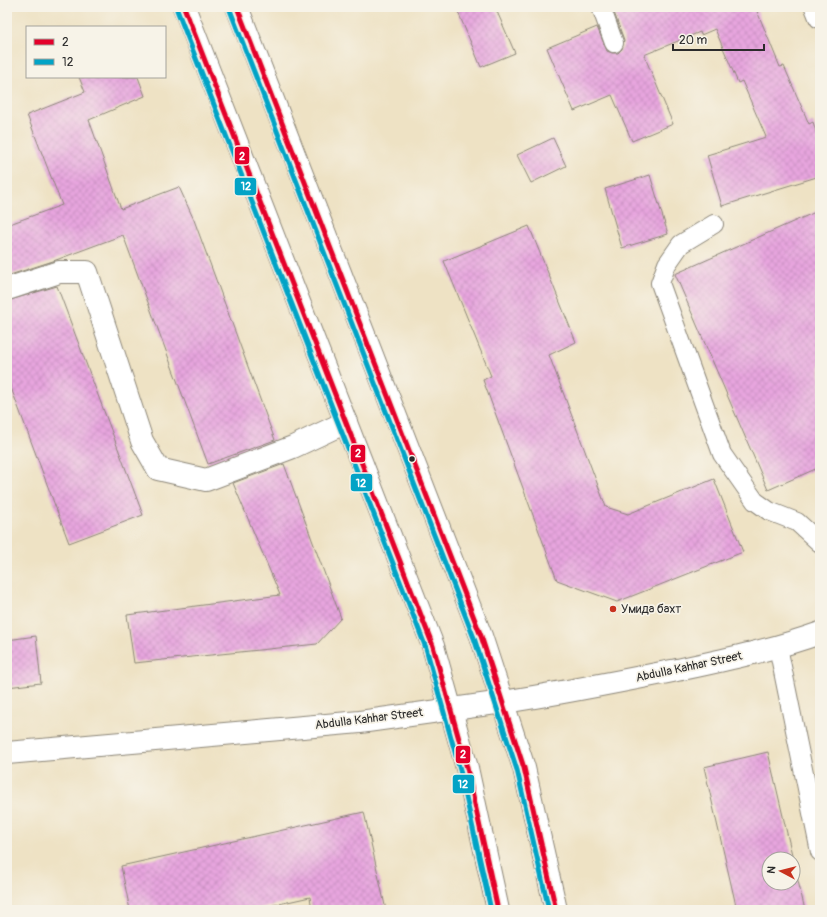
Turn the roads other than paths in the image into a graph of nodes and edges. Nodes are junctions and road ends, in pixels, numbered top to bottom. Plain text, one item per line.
1 (184, 7) edge
2 (237, 7) edge
3 (601, 7) edge
4 (816, 7) edge
5 (820, 17) edge
6 (614, 43) dead end
7 (714, 224) dead end
8 (7, 290) edge
9 (346, 422) junction
10 (820, 543) edge
11 (820, 633) edge
12 (778, 647) junction
13 (503, 702) junction
14 (450, 709) junction
15 (7, 753) edge
16 (820, 852) edge
17 (498, 910) edge
18 (556, 910) edge

1 - 9 main road
2 - 13 main road
3 - 6 lane
4 - 5 main road
7 - 10 lane
8 - 9 main road
9 - 14 main road
11 - 12 main road, Abdulla Kahhar Street
12 - 13 main road, Abdulla Kahhar Street
12 - 16 lane
13 - 14 main road, Abdulla Kahhar Street
13 - 18 main road
14 - 15 main road, Abdulla Kahhar Street
14 - 17 main road

